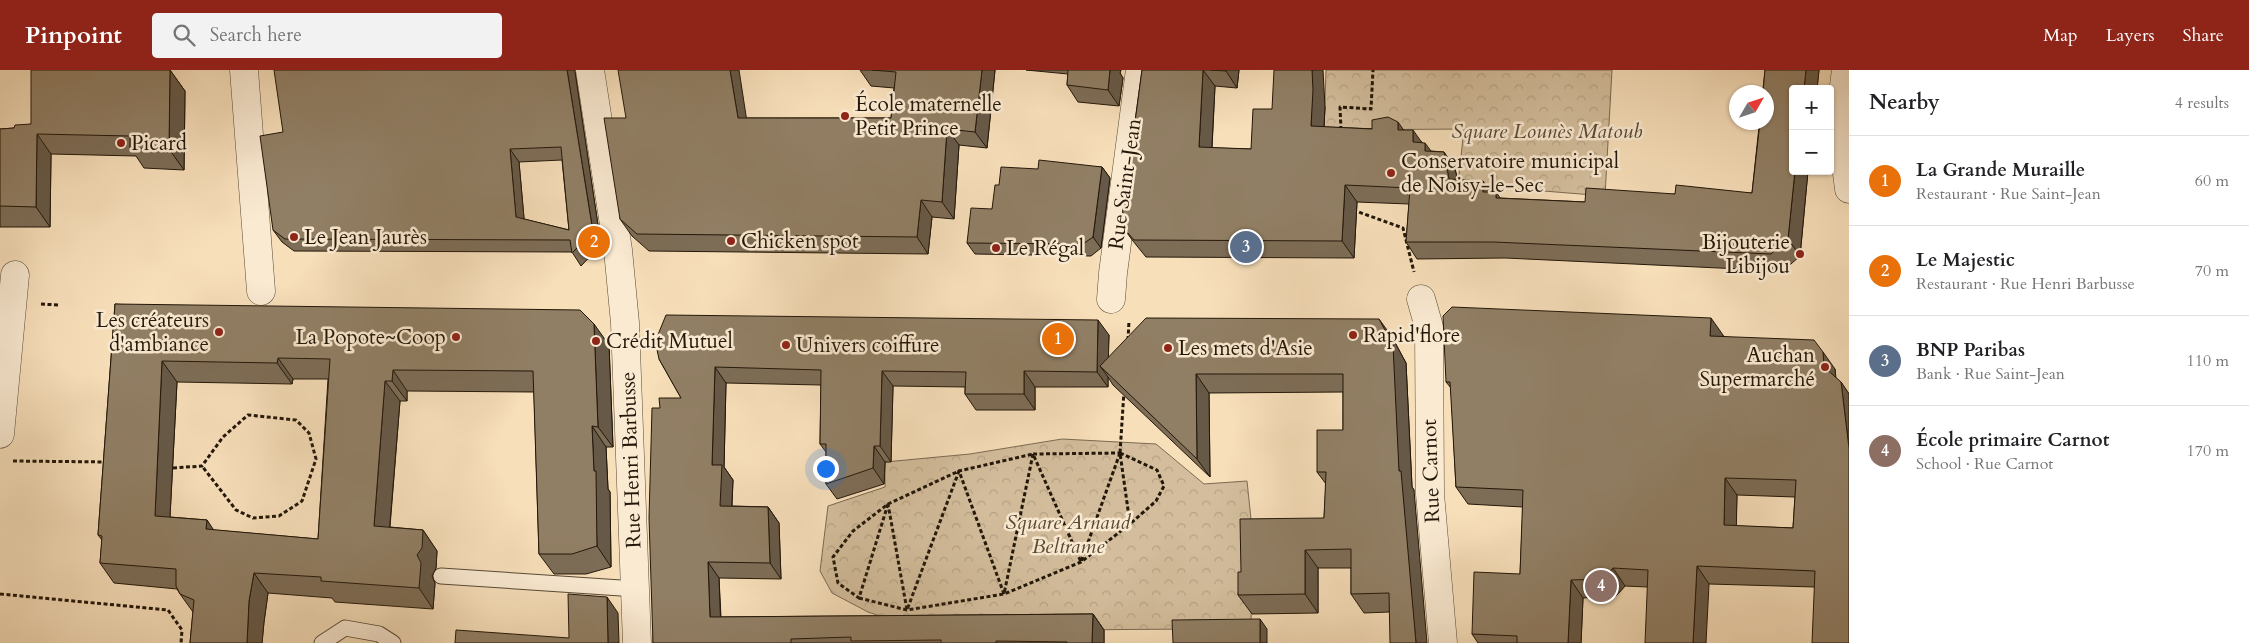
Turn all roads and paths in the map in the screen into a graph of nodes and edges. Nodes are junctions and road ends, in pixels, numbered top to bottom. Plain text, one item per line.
1 (244, 70) edge
2 (590, 70) edge
3 (1140, 70) edge
4 (1373, 70) edge
5 (1846, 70) edge
6 (1341, 137) edge
7 (1849, 189) edge
8 (1352, 210) dead end
9 (15, 276) dead end
10 (261, 291) dead end
11 (1111, 299) dead end
12 (1421, 299) joint
13 (1130, 318) dead end
14 (1128, 347) edge
15 (1125, 386) edge
16 (0, 434) edge
17 (1120, 453) junction
18 (1033, 454) junction
19 (6, 460) dead end
20 (110, 462) edge
21 (202, 466) junction
22 (173, 468) dead end
23 (959, 471) junction
24 (888, 504) junction
25 (1130, 524) junction
26 (1081, 562) junction
27 (441, 576) dead end
28 (636, 589) junction
29 (0, 594) edge
30 (1004, 594) junction
31 (859, 598) junction
32 (907, 610) junction
33 (181, 643) edge
34 (322, 643) edge
35 (393, 643) edge
36 (637, 643) edge
37 (1443, 643) edge

1 - 10 street
2 - 28 street, Rue Henri Barbusse
3 - 11 street, Rue Saint-Jean
4 - 6 path
5 - 7 street
8 - 12 path
9 - 16 street
12 - 37 street, Rue Carnot
13 - 14 path
15 - 17 path
17 - 18 path
17 - 25 path
17 - 25 path
17 - 26 path
18 - 23 path
18 - 26 path
18 - 30 path
19 - 20 path
21 - 21 path
21 - 22 path
23 - 24 path
23 - 30 path
23 - 32 path
24 - 31 path
24 - 31 path
24 - 32 path
25 - 26 path
26 - 30 path
27 - 28 lane
28 - 36 street, Rue Henri Barbusse
29 - 33 path
30 - 32 path
31 - 32 path
34 - 35 lane

